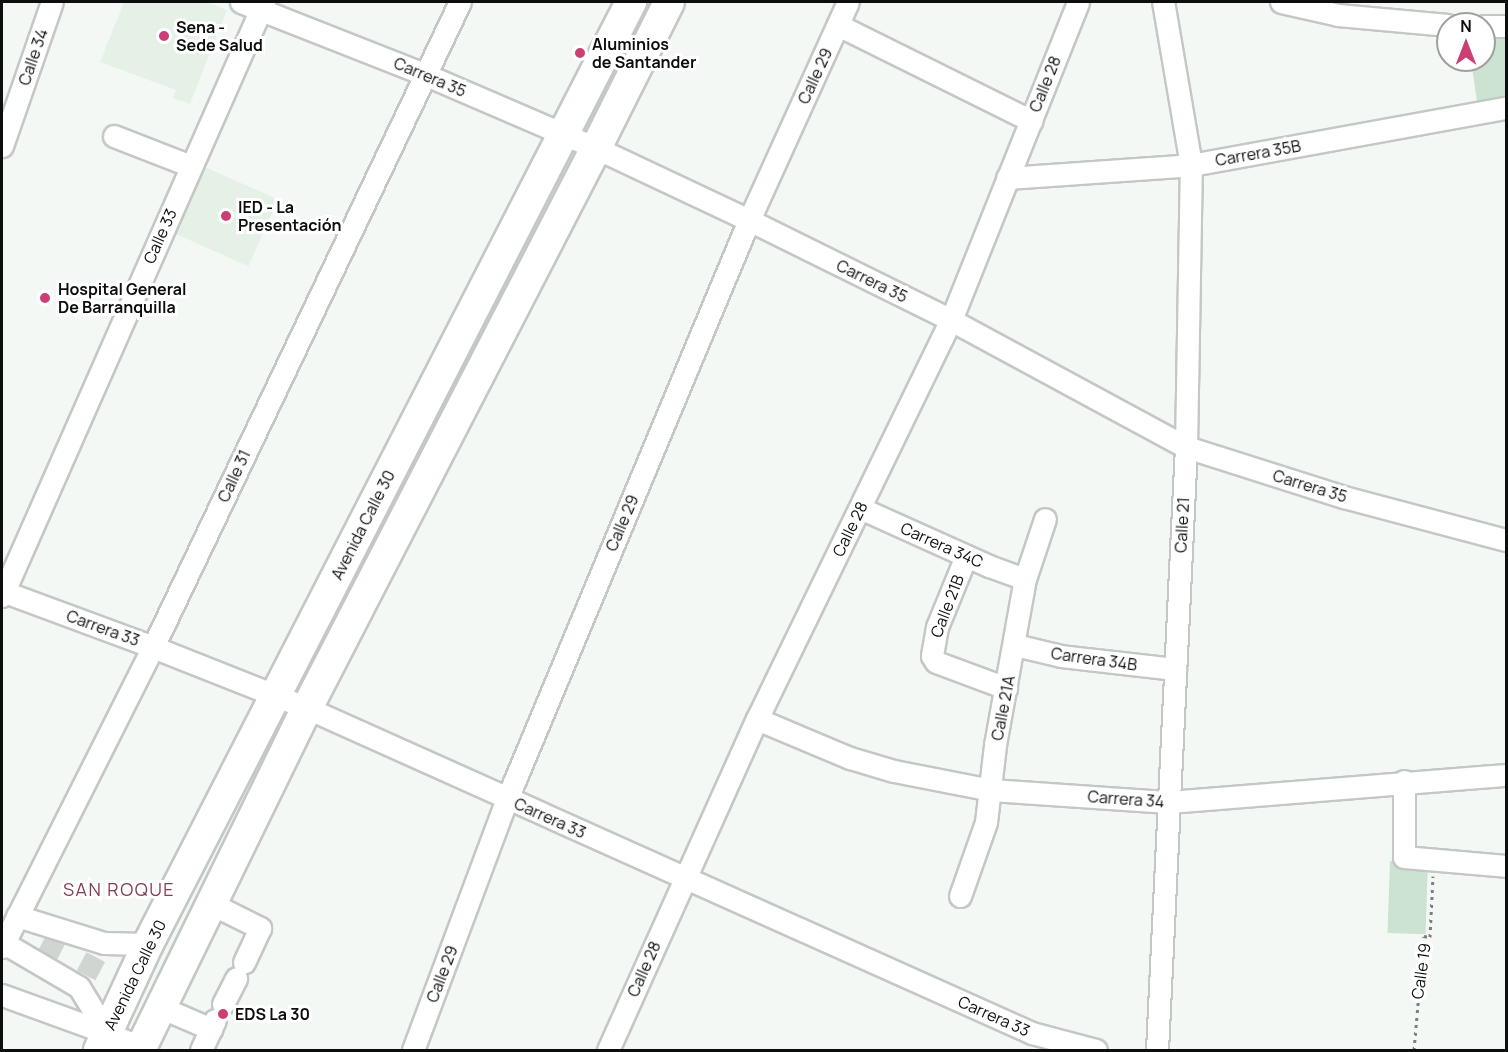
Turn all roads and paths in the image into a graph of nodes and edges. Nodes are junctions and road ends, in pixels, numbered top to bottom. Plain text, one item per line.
1 (52, 2) edge
2 (460, 2) edge
3 (631, 2) edge
4 (669, 2) edge
5 (848, 2) edge
6 (1078, 2) edge
7 (1163, 2) edge
8 (1281, 2) edge
9 (255, 4) edge
10 (1358, 9) edge
11 (1436, 23) edge
12 (838, 25) junction
13 (424, 74) junction
14 (1506, 108) edge
15 (1031, 121) junction
16 (563, 135) junction
17 (114, 136) dead end
18 (2, 146) edge
19 (596, 148) junction
20 (1191, 165) junction
21 (191, 166) junction
22 (1007, 178) junction
23 (749, 220) junction
24 (951, 320) junction
25 (1186, 447) junction
26 (860, 508) junction
27 (1045, 519) dead end
28 (1506, 540) edge
29 (966, 556) junction
30 (1025, 579) junction
31 (2, 593) edge
32 (1015, 645) junction
33 (153, 646) junction
34 (1174, 669) junction
35 (1006, 688) junction
36 (277, 695) junction
37 (307, 708) junction
38 (757, 719) junction
39 (1506, 775) edge
40 (1404, 781) junction
41 (991, 790) junction
42 (507, 799) junction
43 (1169, 802) junction
44 (1434, 860) junction
45 (1506, 866) edge
46 (684, 879) junction
47 (960, 896) dead end
48 (212, 904) junction
49 (17, 916) junction
50 (148, 944) junction
51 (3, 945) edge
52 (52, 946) junction
53 (83, 981) junction
54 (2, 996) edge
55 (160, 1007) junction
56 (63, 1017) junction
57 (216, 1018) junction
58 (103, 1042) edge
59 (143, 1050) edge
60 (201, 1050) edge
61 (413, 1050) edge
62 (608, 1050) edge
63 (1096, 1050) edge
64 (1157, 1050) edge
65 (1414, 1050) edge

1 - 18 street, Calle 34
2 - 13 street, Calle 31
3 - 16 highway, Avenida Calle 30
4 - 19 highway, Avenida Calle 30
5 - 12 street, Calle 29
6 - 15 street, Calle 28
7 - 20 street, Calle 21
8 - 10 street
9 - 13 street, Carrera 35
9 - 21 street, Calle 33
10 - 11 street
12 - 15 street
12 - 23 street, Calle 29
13 - 16 street, Carrera 35
13 - 33 street, Calle 31
14 - 20 street, Carrera 35B
15 - 22 street, Calle 28
16 - 19 street, Carrera 35
16 - 36 highway, Avenida Calle 30
17 - 21 street
19 - 23 street, Carrera 35
19 - 37 highway, Avenida Calle 30
20 - 22 street, Carrera 35B
20 - 25 street, Calle 21
21 - 31 street, Calle 33
22 - 24 street, Calle 28
23 - 24 street, Carrera 35
23 - 42 street, Calle 29
24 - 25 street, Carrera 35
24 - 26 street, Calle 28
25 - 28 street, Carrera 35
25 - 34 street, Calle 21
26 - 29 street, Carrera 34C
26 - 38 street, Calle 28
27 - 30 street, Calle 21A
29 - 30 street, Carrera 34C
29 - 35 street, Calle 21B
30 - 32 street, Calle 21A
31 - 33 street, Carrera 33
32 - 34 street, Carrera 34B
32 - 35 street, Calle 21A
33 - 36 street, Carrera 33
33 - 49 street, Calle 31
34 - 43 street, Calle 21
35 - 41 street, Calle 21A
36 - 37 street, Carrera 33
36 - 50 highway, Avenida Calle 30
37 - 42 street, Carrera 33
37 - 48 highway, Avenida Calle 30
38 - 41 street, Carrera 34
38 - 46 street, Calle 28
39 - 40 street, Carrera 34
40 - 43 street, Carrera 34
40 - 44 street
41 - 43 street, Carrera 34
41 - 47 street, Calle 21A
42 - 46 street, Carrera 33
42 - 61 street, Calle 29
43 - 64 street, Calle 21
44 - 45 street
44 - 65 path, Calle 19
46 - 62 street, Calle 28
46 - 63 street, Carrera 33
48 - 55 highway, Avenida Calle 30
48 - 57 street
49 - 51 street, Calle 31
49 - 52 street
50 - 52 street
50 - 58 highway, Avenida Calle 30
51 - 52 street
52 - 53 street
53 - 56 street
53 - 58 street
54 - 56 street
55 - 57 street
55 - 59 highway, Avenida Calle 30
56 - 58 street
57 - 60 street
58 - 59 street

